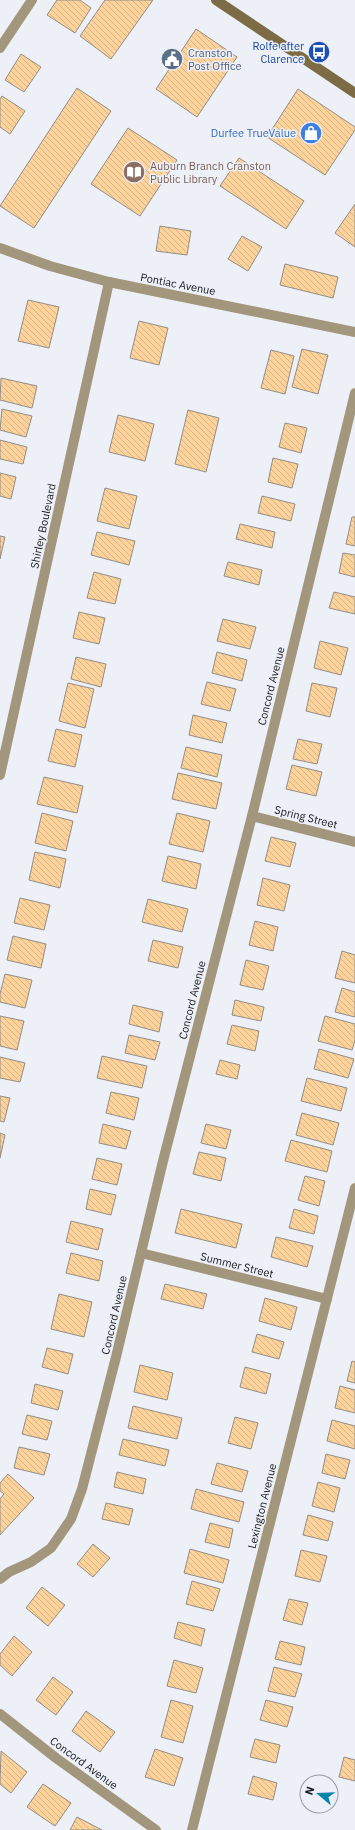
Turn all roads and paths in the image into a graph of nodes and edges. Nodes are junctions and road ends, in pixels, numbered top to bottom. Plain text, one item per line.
1 (32, 0) edge
2 (216, 0) edge
3 (0, 48) edge
4 (355, 93) edge
5 (0, 248) edge
6 (109, 282) junction
7 (354, 329) edge
8 (355, 393) edge
9 (0, 775) edge
10 (252, 816) junction
11 (355, 842) edge
12 (355, 1188) edge
13 (141, 1253) junction
14 (327, 1299) junction
15 (0, 1579) edge
16 (0, 1714) edge
17 (156, 1830) edge
18 (192, 1830) edge

1 - 3 street
2 - 4 main road
5 - 6 street, Pontiac Avenue
6 - 7 street, Pontiac Avenue
6 - 9 street, Shirley Boulevard
8 - 10 street, Concord Avenue
10 - 11 street, Spring Street
10 - 13 street, Concord Avenue
12 - 14 street, Lexington Avenue
13 - 14 street, Summer Street
13 - 15 street, Concord Avenue
14 - 18 street, Lexington Avenue
16 - 17 street, Concord Avenue

